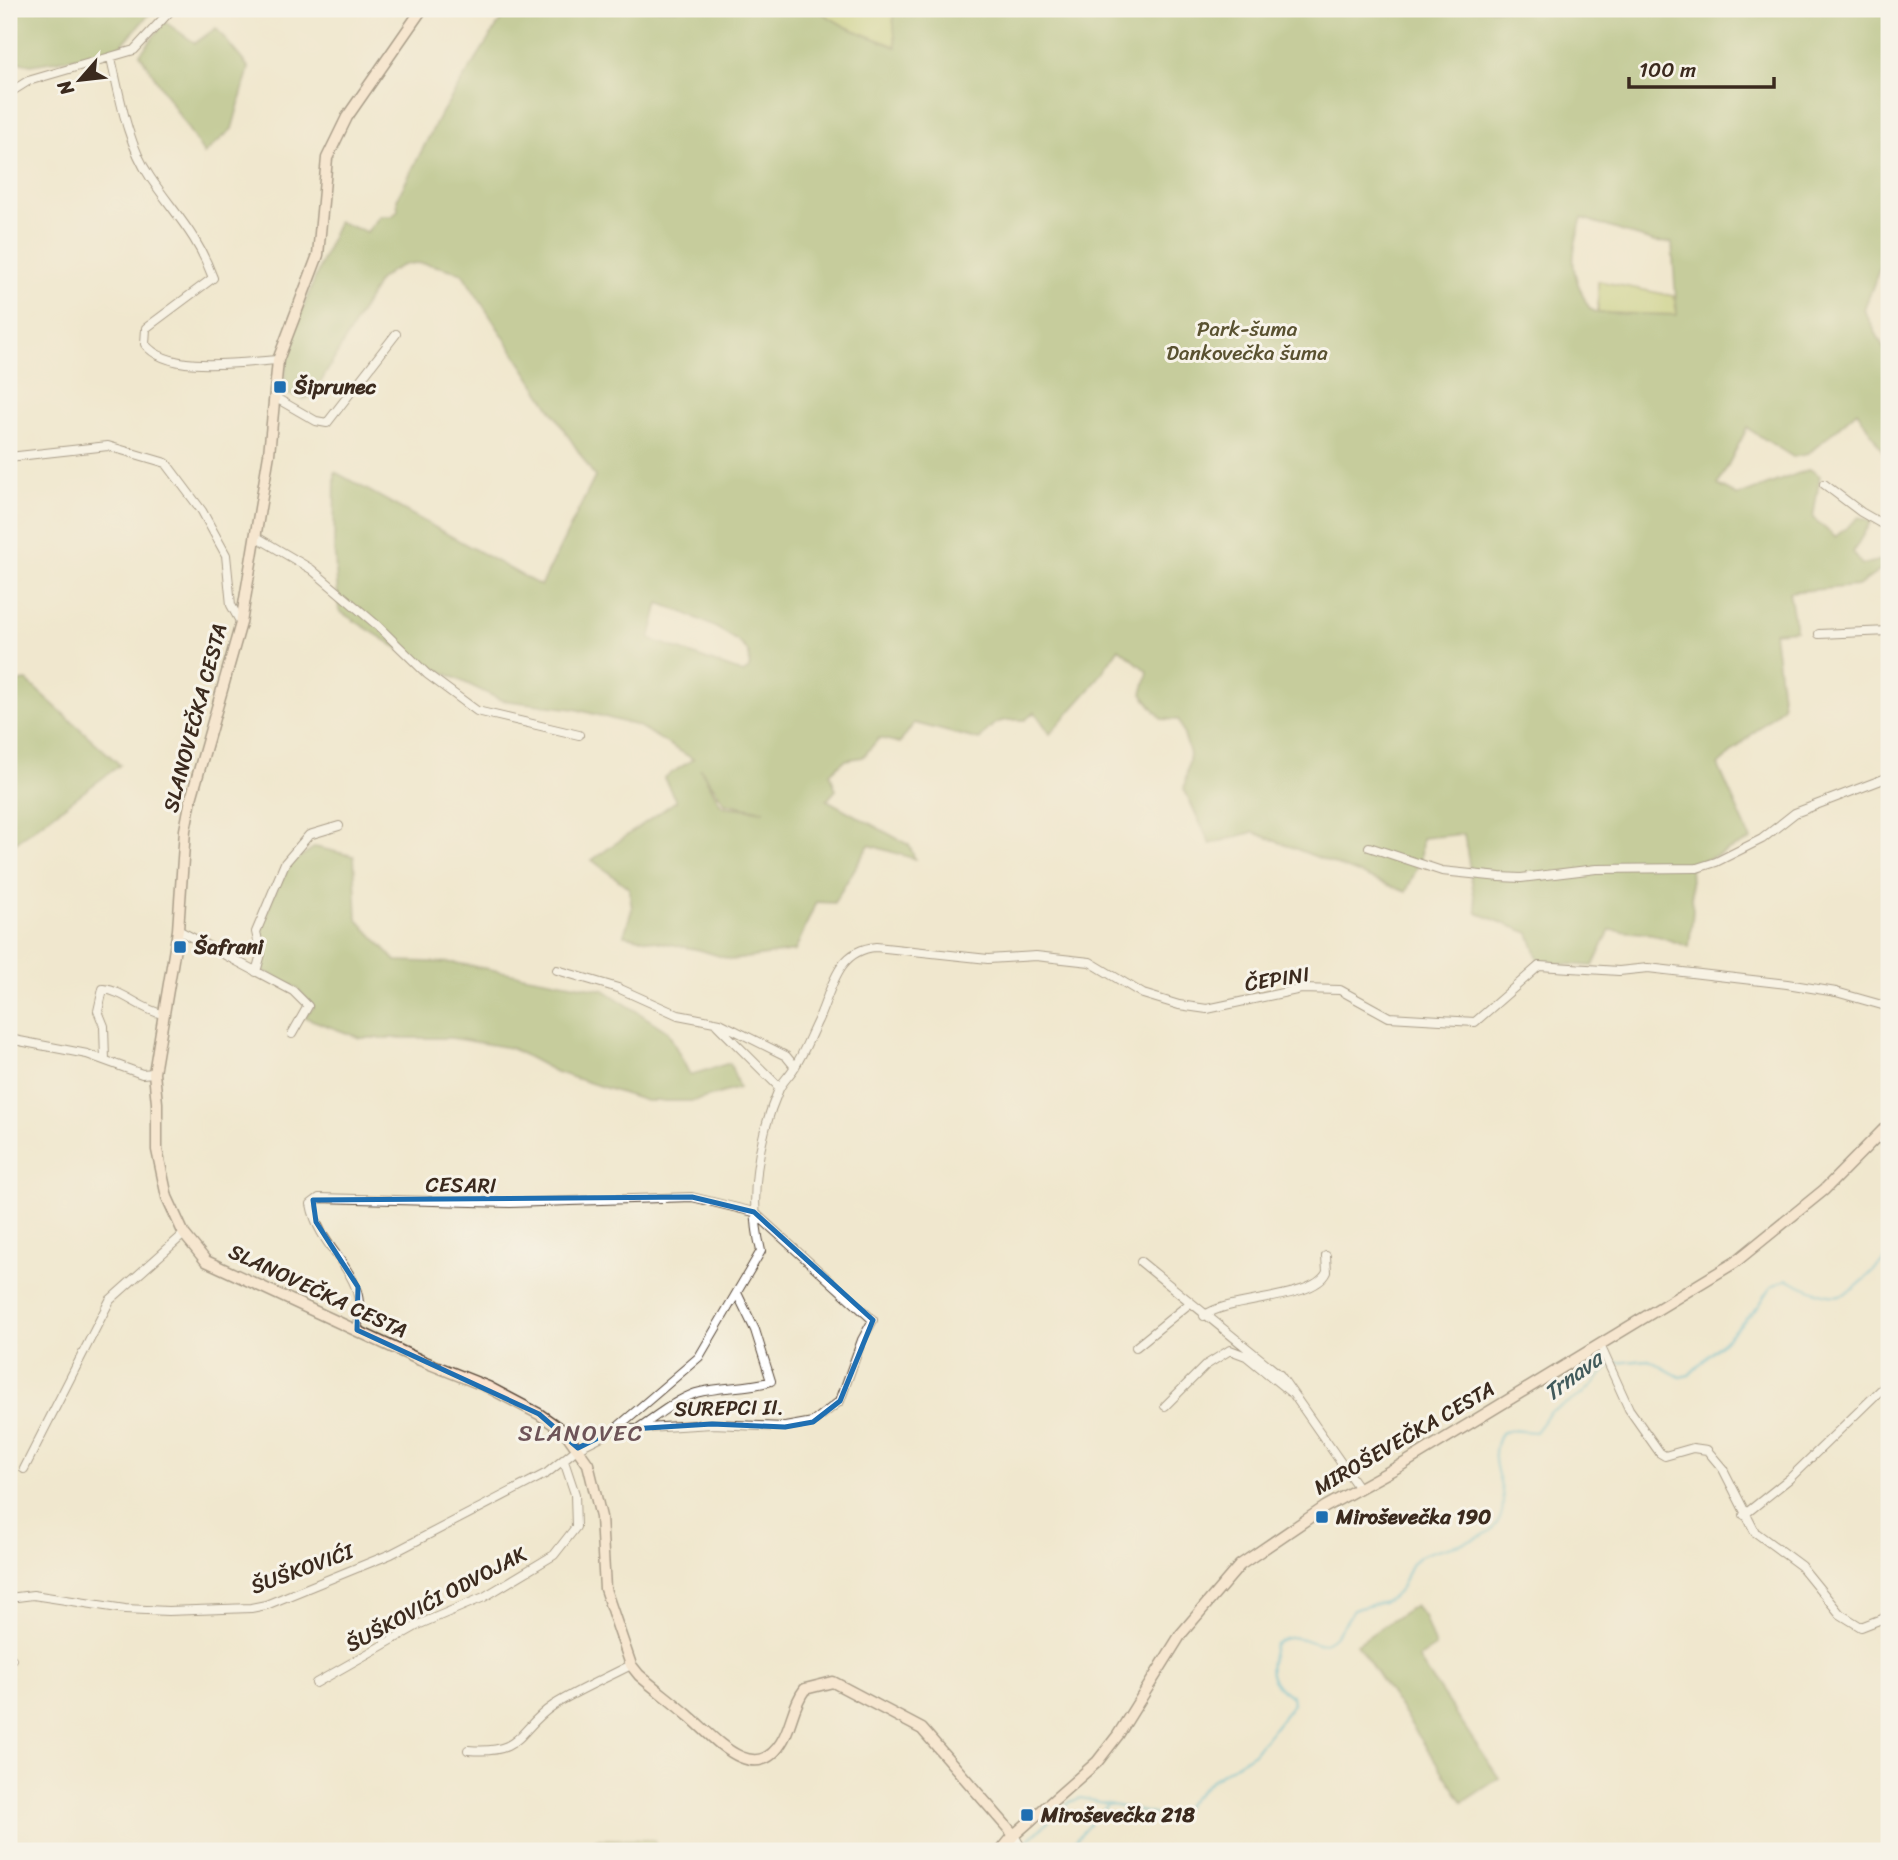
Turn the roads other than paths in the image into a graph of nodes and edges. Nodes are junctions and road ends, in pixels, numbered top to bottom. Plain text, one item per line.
1 (172, 9) edge
2 (422, 9) edge
3 (111, 58) junction
4 (9, 93) edge
5 (396, 334) dead end
6 (278, 360) junction
7 (276, 398) junction
8 (9, 457) edge
9 (1824, 484) dead end
10 (1889, 528) edge
11 (255, 536) junction
12 (242, 623) junction
13 (1889, 631) edge
14 (1819, 634) dead end
15 (579, 735) dead end
16 (1889, 777) edge
17 (339, 826) dead end
18 (1369, 847) dead end
19 (178, 930) junction
20 (9, 956) edge
21 (557, 970) dead end
22 (9, 972) edge
23 (256, 972) junction
24 (1889, 1007) edge
25 (162, 1014) junction
26 (715, 1023) junction
27 (292, 1034) dead end
28 (9, 1039) edge
29 (105, 1060) junction
30 (795, 1067) junction
31 (154, 1073) junction
32 (779, 1087) junction
33 (1889, 1124) edge
34 (1880, 1134) junction
35 (1889, 1156) edge
36 (754, 1212) junction
37 (184, 1234) junction
38 (1326, 1256) dead end
39 (1141, 1262) dead end
40 (737, 1293) junction
41 (1190, 1303) junction
42 (1204, 1316) junction
43 (357, 1331) junction
44 (1600, 1345) junction
45 (1136, 1347) dead end
46 (1889, 1382) edge
47 (1290, 1392) junction
48 (1165, 1406) dead end
49 (638, 1429) junction
50 (614, 1430) junction
51 (578, 1448) junction
52 (564, 1461) junction
53 (24, 1469) dead end
54 (1358, 1488) junction
55 (1744, 1515) junction
56 (9, 1598) edge
57 (1889, 1616) edge
58 (631, 1665) junction
59 (316, 1683) dead end
60 (468, 1750) dead end
61 (1019, 1843) edge
62 (1001, 1851) edge

1 - 3 street
2 - 6 street, SLANOVEČKA CESTA
3 - 4 street
3 - 6 street
5 - 7 street
6 - 7 street, SLANOVEČKA CESTA
7 - 11 street, SLANOVEČKA CESTA
8 - 12 street
9 - 10 street
11 - 12 street, SLANOVEČKA CESTA
11 - 15 street
12 - 19 street, SLANOVEČKA CESTA
13 - 14 street
16 - 18 street
17 - 23 street
19 - 23 street
19 - 25 street, SLANOVEČKA CESTA
20 - 22 street
21 - 26 street
23 - 27 street
24 - 30 street, ČEPINI
25 - 29 street
25 - 31 street, SLANOVEČKA CESTA
26 - 30 street
26 - 32 street
28 - 29 street
29 - 31 street
30 - 32 street
31 - 37 street, SLANOVEČKA CESTA
32 - 36 street
33 - 34 street, MIROŠEVEČKA CESTA
34 - 35 street
34 - 44 street, MIROŠEVEČKA CESTA
36 - 40 street
36 - 43 street, CESARI
36 - 49 street, SUREPCI II.
37 - 43 street, SLANOVEČKA CESTA
37 - 53 street
38 - 42 street
39 - 41 street
40 - 49 street
40 - 50 street
41 - 42 street
41 - 45 street
42 - 47 street
43 - 51 street, SLANOVEČKA CESTA
44 - 54 street, MIROŠEVEČKA CESTA
44 - 55 street
46 - 55 street
47 - 48 street
47 - 54 street
49 - 50 street, SUREPCI II.
50 - 51 street
51 - 52 street, ŠUŠKOVIĆI
51 - 58 street, SLANOVEČKA CESTA
52 - 56 street, ŠUŠKOVIĆI
52 - 59 street, ŠUŠKOVIĆI ODVOJAK
54 - 61 street, MIROŠEVEČKA CESTA
55 - 57 street
58 - 60 street
58 - 61 street, SLANOVEČKA CESTA
61 - 62 street, MIROŠEVEČKA CESTA

